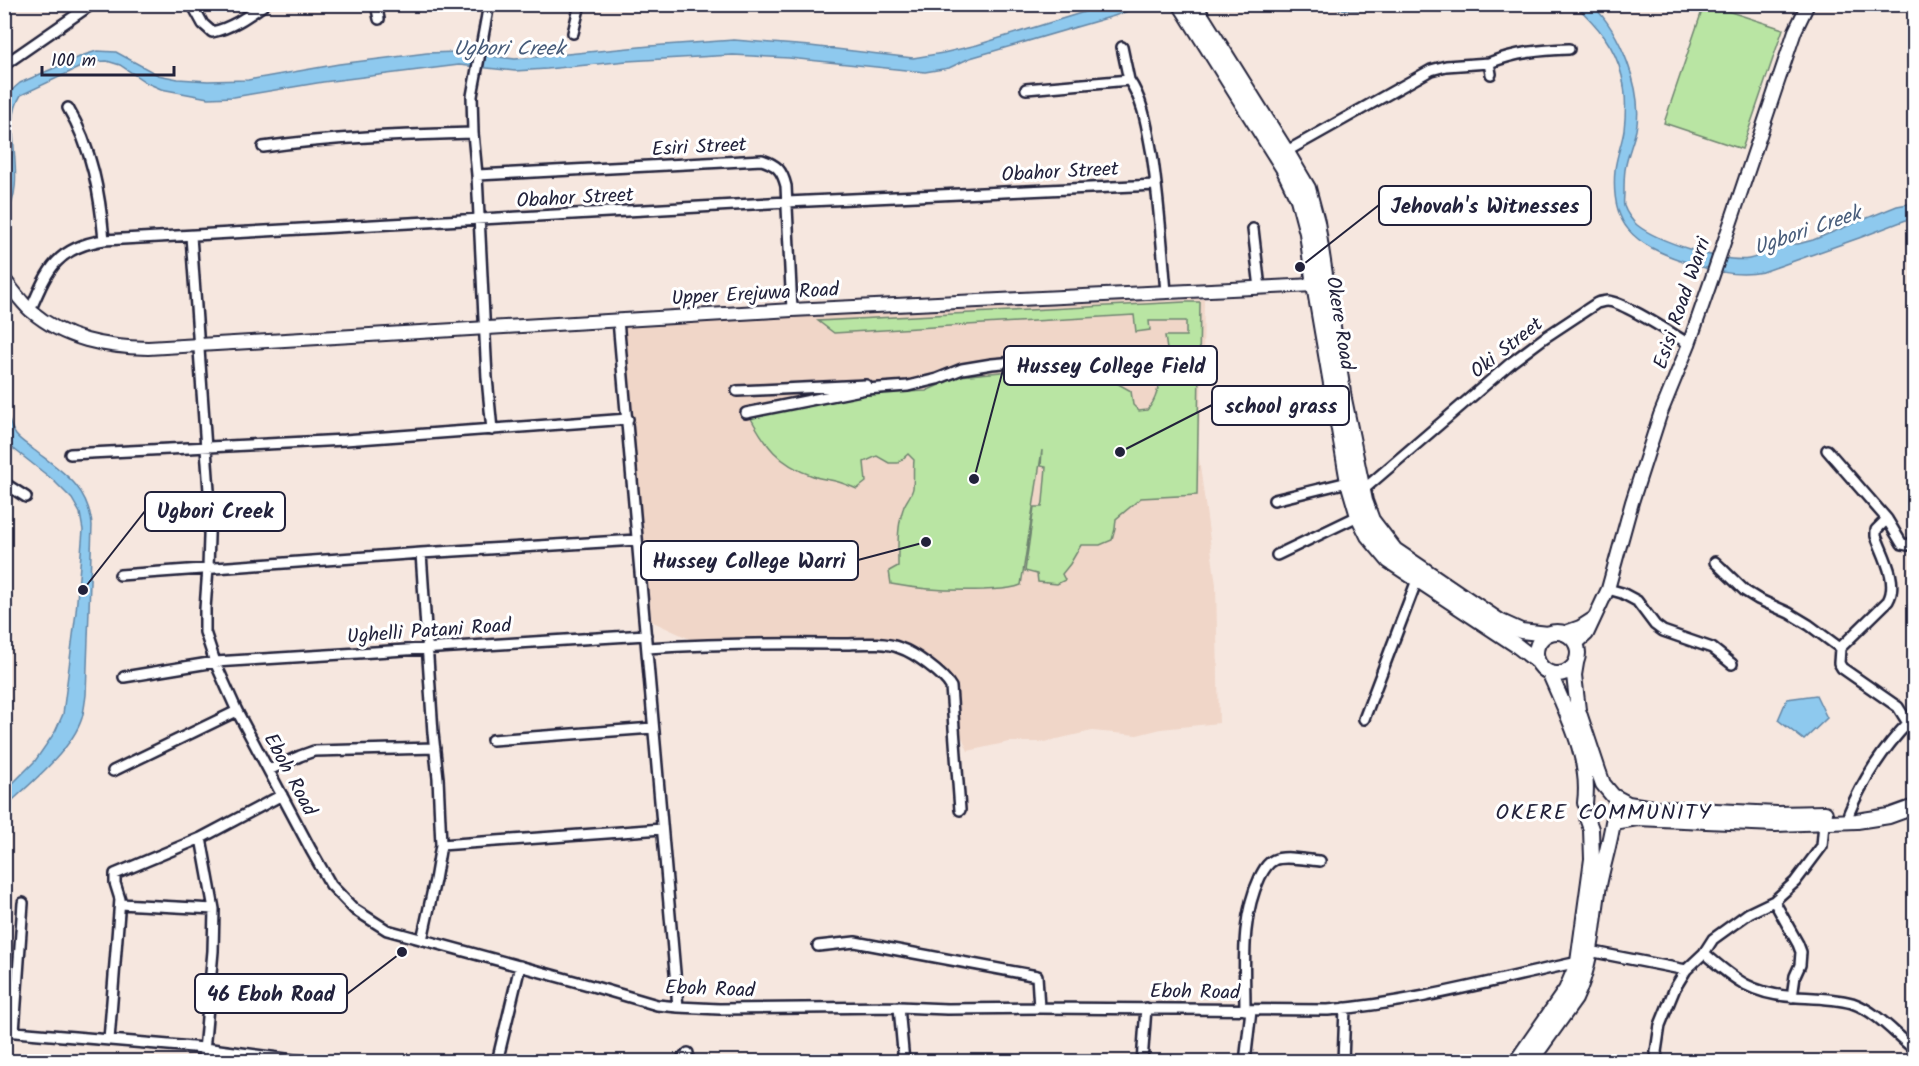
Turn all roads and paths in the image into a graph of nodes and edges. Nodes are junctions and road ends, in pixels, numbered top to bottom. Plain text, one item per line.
1 (92, 4) edge
2 (192, 4) edge
3 (265, 4) edge
4 (376, 4) edge
5 (489, 4) edge
6 (580, 4) edge
7 (1180, 4) edge
8 (1194, 4) edge
9 (1808, 4) edge
10 (379, 20) dead end
11 (573, 33) dead end
12 (1122, 46) dead end
13 (1569, 50) dead end
14 (1490, 63) junction
15 (4, 65) edge
16 (1491, 74) dead end
17 (1129, 80) junction
18 (1026, 89) dead end
19 (69, 108) dead end
20 (472, 133) junction
21 (263, 147) dead end
22 (1287, 151) junction
23 (477, 175) junction
24 (1156, 185) junction
25 (788, 202) junction
26 (479, 221) junction
27 (1253, 229) dead end
28 (190, 236) junction
29 (104, 240) junction
30 (4, 279) edge
31 (1314, 285) junction
32 (1260, 288) junction
33 (1166, 292) junction
34 (792, 310) junction
35 (30, 311) junction
36 (618, 320) junction
37 (486, 327) junction
38 (198, 344) junction
39 (1689, 344) junction
40 (1037, 360) dead end
41 (922, 382) junction
42 (737, 391) dead end
43 (746, 412) dead end
44 (628, 419) junction
45 (492, 430) junction
46 (206, 447) junction
47 (1827, 450) dead end
48 (70, 454) dead end
49 (1348, 482) junction
50 (4, 483) edge
51 (1363, 490) junction
52 (26, 498) dead end
53 (1274, 500) dead end
54 (1358, 516) junction
55 (1887, 519) junction
56 (637, 540) junction
57 (1914, 542) edge
58 (421, 553) junction
59 (1277, 555) dead end
60 (1715, 562) dead end
61 (208, 568) junction
62 (120, 575) dead end
63 (1417, 580) junction
64 (1608, 589) junction
65 (1595, 617) junction
66 (1555, 633) junction
67 (646, 635) junction
68 (1576, 644) junction
69 (426, 648) junction
70 (647, 648) junction
71 (1840, 648) junction
72 (215, 662) junction
73 (1538, 662) junction
74 (1576, 663) junction
75 (1732, 664) dead end
76 (1550, 674) junction
77 (124, 677) dead end
78 (237, 711) junction
79 (1364, 719) dead end
80 (1911, 720) edge
81 (653, 728) junction
82 (492, 740) dead end
83 (435, 748) junction
84 (269, 770) junction
85 (113, 771) dead end
86 (282, 795) junction
87 (1613, 795) junction
88 (1914, 798) edge
89 (1585, 803) junction
90 (1914, 807) edge
91 (960, 810) dead end
92 (1849, 813) junction
93 (1587, 818) junction
94 (1613, 822) junction
95 (1824, 823) junction
96 (662, 829) junction
97 (201, 838) junction
98 (441, 845) junction
99 (1320, 861) dead end
100 (1774, 901) junction
101 (23, 903) dead end
102 (120, 904) junction
103 (214, 909) junction
104 (422, 940) junction
105 (818, 946) dead end
106 (1589, 951) junction
107 (1704, 953) junction
108 (1578, 962) junction
109 (520, 966) junction
110 (1686, 970) junction
111 (1792, 997) junction
112 (678, 1007) junction
113 (899, 1007) junction
114 (1039, 1008) junction
115 (1146, 1008) junction
116 (1345, 1008) junction
117 (1248, 1010) junction
118 (9, 1031) edge
119 (109, 1040) junction
120 (204, 1048) junction
121 (1914, 1049) edge
122 (688, 1053) dead end
123 (203, 1062) edge
124 (309, 1062) edge
125 (497, 1062) edge
126 (679, 1062) edge
127 (904, 1062) edge
128 (1142, 1062) edge
129 (1245, 1062) edge
130 (1343, 1062) edge
131 (1516, 1062) edge
132 (1530, 1062) edge
133 (1658, 1062) edge

1 - 15 street
2 - 3 street
4 - 10 street
5 - 20 street
6 - 11 street
7 - 31 main road, Okere Road
8 - 22 main road, Okere Road
9 - 39 street, Esisi Road Warri
12 - 17 street
13 - 14 street
14 - 16 street
14 - 22 street
17 - 18 street
17 - 24 street
19 - 29 street
20 - 21 street
20 - 23 street
22 - 51 main road, Okere Road
23 - 25 street, Esiri Street
23 - 26 street
24 - 25 street, Obahor Street
24 - 33 street
25 - 26 street, Obahor Street
25 - 34 street, Esiri Street
26 - 28 street, Obahor Street
26 - 37 street
27 - 32 street
28 - 29 street, Obahor Street
28 - 38 street, Eboh Road
29 - 35 street, Obahor Street
30 - 35 street, Upper Erejuwa Road
31 - 32 street, Upper Erejuwa Road
31 - 49 main road, Okere Road
32 - 33 street, Upper Erejuwa Road
33 - 34 street, Upper Erejuwa Road
34 - 36 street, Upper Erejuwa Road
35 - 38 street, Upper Erejuwa Road
36 - 37 street, Upper Erejuwa Road
36 - 44 street
37 - 38 street, Upper Erejuwa Road
37 - 45 street
38 - 46 street, Eboh Road
39 - 51 street, Oki Street
39 - 64 street, Esisi Road Warri
40 - 41 street
41 - 42 street
41 - 43 street
44 - 45 street
44 - 56 street
45 - 46 street
46 - 48 street
46 - 61 street, Eboh Road
47 - 55 street
49 - 53 street
49 - 54 main road, Okere Road
50 - 52 street
51 - 66 main road, Okere Road
54 - 59 street
54 - 63 main road, Okere Road
55 - 57 street
55 - 71 street
56 - 58 street
56 - 67 street
58 - 61 street
58 - 69 street
60 - 71 street
61 - 62 street
61 - 72 street, Eboh Road
63 - 73 main road, Okere Road
63 - 79 street
64 - 65 street, Esisi Road Warri
64 - 75 street
65 - 66 street
65 - 68 street, Esisi Road Warri
66 - 68 main road
66 - 73 main road
67 - 69 street, Ughelli Patani Road
67 - 70 street
68 - 74 main road
69 - 72 street, Ughelli Patani Road
69 - 83 street
70 - 81 street
70 - 91 street
71 - 80 street
72 - 77 street, Ughelli Patani Road
72 - 78 street, Eboh Road
73 - 76 main road
74 - 76 main road
74 - 87 main road
76 - 89 main road
78 - 84 street, Eboh Road
78 - 85 street
80 - 92 street
81 - 82 street
81 - 96 street
83 - 84 street
83 - 98 street
84 - 86 street, Eboh Road
86 - 97 street
86 - 104 street, Eboh Road
87 - 89 main road
87 - 92 main road
87 - 94 main road
88 - 92 main road
89 - 93 main road
90 - 95 main road
93 - 94 main road
93 - 108 main road
94 - 95 main road
94 - 106 main road
95 - 100 street
96 - 98 street
96 - 112 street
97 - 102 street
97 - 103 street
98 - 104 street
99 - 117 street
100 - 107 street
100 - 111 street
101 - 118 street
102 - 103 street
102 - 119 street
103 - 120 street
104 - 109 street, Eboh Road
105 - 114 street
106 - 110 street
106 - 132 main road
107 - 110 street
107 - 111 street
108 - 116 street, Eboh Road
108 - 131 main road
109 - 112 street, Eboh Road
109 - 125 street
110 - 133 street
111 - 121 street
112 - 113 street, Eboh Road
113 - 114 street, Eboh Road
113 - 127 street
114 - 115 street, Eboh Road
115 - 117 street, Eboh Road
115 - 128 street
116 - 117 street, Eboh Road
116 - 130 street
117 - 129 street
118 - 119 street
119 - 120 street
120 - 123 street
120 - 124 street
122 - 126 street

